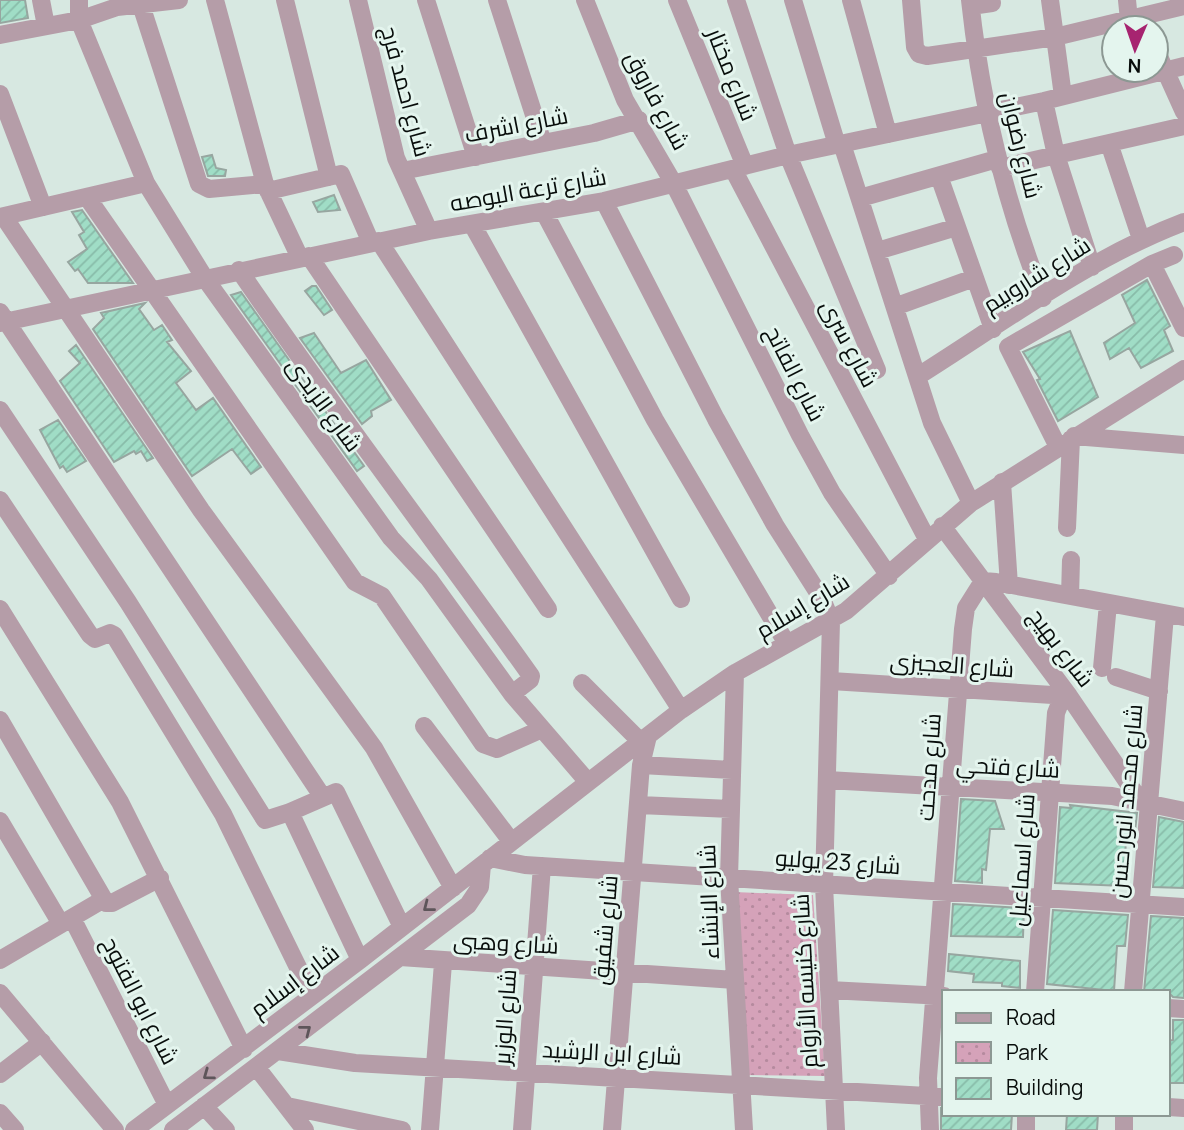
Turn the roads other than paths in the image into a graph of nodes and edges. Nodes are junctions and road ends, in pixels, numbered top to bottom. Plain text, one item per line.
1 (41, 0) edge
2 (79, 0) edge
3 (179, 0) edge
4 (215, 0) edge
5 (285, 0) edge
6 (358, 0) edge
7 (426, 0) edge
8 (497, 0) edge
9 (585, 0) edge
10 (677, 0) edge
11 (736, 0) edge
12 (793, 0) edge
13 (851, 0) edge
14 (911, 0) edge
15 (1050, 0) edge
16 (1183, 0) edge
17 (152, 2) edge
18 (971, 3) edge
19 (992, 3) dead end
20 (117, 4) edge
21 (1184, 6) edge
22 (1162, 14) edge
23 (79, 19) junction
24 (46, 26) junction
25 (1100, 29) edge
26 (0, 35) edge
27 (1055, 37) junction
28 (977, 48) junction
29 (1170, 83) edge
30 (1111, 84) edge
31 (0, 94) edge
32 (1063, 96) junction
33 (1044, 101) junction
34 (1184, 112) edge
35 (987, 114) junction
36 (639, 120) junction
37 (1184, 126) edge
38 (888, 134) junction
39 (543, 143) junction
40 (1109, 143) junction
41 (840, 144) junction
42 (788, 155) junction
43 (1056, 155) junction
44 (475, 157) junction
45 (999, 164) junction
46 (739, 167) junction
47 (402, 171) junction
48 (939, 176) junction
49 (329, 177) junction
50 (146, 183) junction
51 (674, 184) junction
52 (266, 187) junction
53 (87, 197) junction
54 (860, 198) junction
55 (604, 201) junction
56 (43, 207) junction
57 (544, 212) junction
58 (2, 217) edge
59 (1184, 222) edge
60 (472, 224) junction
61 (957, 227) junction
62 (429, 231) junction
63 (1141, 239) junction
64 (375, 242) junction
65 (877, 251) junction
66 (1174, 255) dead end
67 (305, 257) junction
68 (1152, 264) junction
69 (1092, 267) junction
70 (239, 270) junction
71 (204, 277) junction
72 (974, 278) junction
73 (150, 289) junction
74 (1043, 298) junction
75 (897, 306) junction
76 (63, 308) junction
77 (2, 319) edge
78 (1184, 328) edge
79 (993, 329) junction
80 (1184, 369) edge
81 (877, 370) dead end
82 (918, 376) junction
83 (0, 410) edge
84 (1068, 441) junction
85 (1184, 445) edge
86 (1002, 482) junction
87 (0, 500) edge
88 (971, 503) junction
89 (942, 526) junction
90 (1067, 528) dead end
91 (927, 539) junction
92 (1071, 560) dead end
93 (888, 576) junction
94 (983, 581) junction
95 (1009, 584) junction
96 (1070, 596) junction
97 (681, 599) dead end
98 (1108, 604) junction
99 (0, 609) edge
100 (548, 609) dead end
101 (1165, 615) junction
102 (1184, 617) edge
103 (831, 621) junction
104 (787, 644) junction
105 (735, 673) junction
106 (831, 681) junction
107 (582, 683) dead end
108 (958, 689) junction
109 (1159, 691) junction
110 (512, 694) junction
111 (1069, 696) junction
112 (681, 710) junction
113 (0, 720) edge
114 (424, 726) dead end
115 (542, 729) junction
116 (644, 739) junction
117 (641, 765) junction
118 (732, 770) junction
119 (827, 780) junction
120 (588, 782) junction
121 (951, 787) junction
122 (1050, 793) junction
123 (322, 796) junction
124 (1145, 800) junction
125 (639, 805) junction
126 (731, 809) junction
127 (1184, 811) edge
128 (290, 812) junction
129 (0, 821) edge
130 (511, 841) junction
131 (486, 862) junction
132 (542, 866) junction
133 (634, 872) junction
134 (160, 878) junction
135 (729, 878) junction
136 (824, 885) junction
137 (453, 888) junction
138 (943, 893) junction
139 (104, 899) junction
140 (1044, 899) junction
141 (1140, 904) junction
142 (1184, 906) edge
143 (66, 921) junction
144 (402, 927) junction
145 (3, 953) edge
146 (400, 957) junction
147 (360, 960) junction
148 (443, 963) junction
149 (532, 968) junction
150 (625, 973) junction
151 (735, 980) junction
152 (829, 990) junction
153 (1035, 990) edge
154 (1133, 990) edge
155 (312, 996) junction
156 (940, 996) edge
157 (3, 1001) edge
158 (41, 1042) junction
159 (244, 1049) junction
160 (278, 1051) junction
161 (257, 1068) junction
162 (436, 1068) junction
163 (525, 1072) junction
164 (0, 1074) edge
165 (615, 1077) junction
166 (741, 1083) junction
167 (834, 1088) junction
168 (936, 1096) edge
169 (167, 1105) junction
170 (205, 1106) junction
171 (287, 1107) junction
172 (0, 1113) edge
173 (15, 1130) edge
174 (115, 1130) edge
175 (134, 1130) edge
176 (173, 1130) edge
177 (226, 1130) edge
178 (305, 1130) edge
179 (402, 1130) edge
180 (430, 1130) edge
181 (522, 1130) edge
182 (612, 1130) edge
183 (744, 1130) edge
184 (836, 1130) edge
185 (930, 1130) edge

1 - 24 street
2 - 23 street
3 - 17 street
4 - 52 street
5 - 49 street
6 - 47 street, شارع احمد فرج
7 - 44 street
8 - 39 street
9 - 36 street, شارع فاروق
10 - 46 street, شارع مختار
11 - 42 street
12 - 41 street
13 - 38 street
14 - 28 street
15 - 27 street
16 - 21 street
17 - 20 street
17 - 52 street
18 - 19 street
18 - 28 street, شارع رضوان
20 - 23 street
21 - 22 street
23 - 24 street
23 - 50 street, شارع الزيدى
24 - 26 street
25 - 27 street
27 - 28 street
27 - 32 street
28 - 35 street, شارع رضوان
29 - 34 street
30 - 32 street, شارع ترعة البوصه
31 - 56 street
32 - 33 street, شارع ترعة البوصه
33 - 35 street, شارع ترعة البوصه
33 - 43 street
35 - 38 street, شارع ترعة البوصه
35 - 45 street, شارع رضوان
36 - 39 street, شارع اشرف
36 - 51 street, شارع فاروق
37 - 40 street
38 - 41 street, شارع ترعة البوصه
39 - 44 street, شارع اشرف
40 - 43 street
40 - 63 street
41 - 42 street, شارع ترعة البوصه
41 - 54 street
42 - 46 street, شارع ترعة البوصه
42 - 81 street
43 - 45 street
43 - 69 street
44 - 47 street, شارع اشرف
45 - 48 street
45 - 74 street, شارع رضوان
46 - 51 street, شارع ترعة البوصه
46 - 91 street, شارع سرى
47 - 62 street, شارع احمد فرج
48 - 54 street
48 - 61 street
49 - 52 street
49 - 64 street
50 - 53 street
50 - 71 street, شارع الزيدى
51 - 55 street, شارع ترعة البوصه
51 - 93 street, شارع الفاتح
52 - 67 street
53 - 56 street
53 - 73 street
54 - 65 street
55 - 57 street, شارع ترعة البوصه
55 - 103 street
56 - 58 street
57 - 60 street, شارع ترعة البوصه
57 - 104 street
58 - 76 street
59 - 63 street, شارع شاروبيم
60 - 62 street, شارع ترعة البوصه
60 - 97 street
61 - 65 street
61 - 72 street
62 - 64 street, شارع ترعة البوصه
63 - 69 street, شارع شاروبيم
64 - 67 street, شارع ترعة البوصه
64 - 112 street
65 - 75 street
66 - 68 street
67 - 70 street, شارع ترعة البوصه
67 - 100 street
68 - 78 street
68 - 84 street
69 - 74 street, شارع شاروبيم
70 - 71 street, شارع ترعة البوصه
70 - 110 street
71 - 73 street, شارع ترعة البوصه
71 - 110 street, شارع الزيدى
72 - 75 street
72 - 79 street
73 - 76 street, شارع ترعة البوصه
73 - 115 street
74 - 79 street, شارع شاروبيم
75 - 82 street
76 - 77 street, شارع ترعة البوصه
76 - 137 street
77 - 123 street
79 - 82 street, شارع شاروبيم
80 - 84 street, شارع إسلام
82 - 88 street
83 - 128 street
84 - 85 street
84 - 86 street, شارع إسلام
84 - 90 street
86 - 88 street, شارع إسلام
86 - 95 street
87 - 155 street
88 - 89 street, شارع إسلام
89 - 91 street, شارع إسلام
89 - 94 street, شارع بهيج
91 - 93 street, شارع إسلام
92 - 96 street
93 - 103 street, شارع إسلام
94 - 95 street
94 - 108 street, شارع مدحت
94 - 111 street, شارع بهيج
95 - 96 street
96 - 98 street
98 - 101 street
98 - 109 street
99 - 134 street
101 - 102 street
101 - 109 street, شارع محمد انور حسن
103 - 104 street, شارع إسلام
103 - 106 street, شارع كنيسه الأروام
104 - 105 street, شارع إسلام
105 - 112 street, شارع إسلام
105 - 118 street, شارع الإنشاء
106 - 108 street, شارع العجيزى
106 - 119 street, شارع كنيسه الأروام
107 - 116 street
108 - 111 street, شارع العجيزى
108 - 121 street, شارع مدحت
109 - 124 street, شارع محمد انور حسن
110 - 115 street, شارع الزيدى
111 - 122 street, شارع اسماعيل
111 - 124 street, شارع بهيج
112 - 116 street, شارع إسلام
113 - 139 street
114 - 130 street
115 - 120 street, شارع الزيدى
116 - 117 street, شارع شفيق
116 - 120 street, شارع إسلام
117 - 118 street
117 - 125 street, شارع شفيق
118 - 126 street, شارع الإنشاء
119 - 121 street, شارع فتحي
119 - 136 street, شارع كنيسه الأروام
120 - 130 street, شارع إسلام
121 - 122 street, شارع فتحي
121 - 138 street, شارع مدحت
122 - 124 street, شارع فتحي
122 - 140 street, شارع اسماعيل
123 - 128 street
123 - 144 street
124 - 127 street, شارع فتحي
124 - 141 street, شارع محمد انور حسن
125 - 126 street
125 - 133 street, شارع شفيق
126 - 135 street, شارع الإنشاء
128 - 147 street
129 - 143 street, شارع ابو الفتوح
130 - 131 street, شارع إسلام
131 - 132 street, شارع 23 يوليو
131 - 137 street, شارع إسلام
131 - 146 street, شارع إسلام
132 - 133 street, شارع 23 يوليو
132 - 149 street, شارع الوزير
133 - 135 street, شارع 23 يوليو
133 - 150 street, شارع شفيق
134 - 139 street
134 - 159 street
135 - 136 street, شارع 23 يوليو
135 - 151 street, شارع الإنشاء
136 - 138 street, شارع 23 يوليو
136 - 152 street, شارع كنيسه الأروام
137 -> 144 street, شارع إسلام
138 - 140 street, شارع 23 يوليو
138 - 156 street, شارع مدحت
139 - 143 street
140 - 141 street, شارع 23 يوليو
140 - 153 street, شارع اسماعيل
141 - 142 street, شارع 23 يوليو
141 - 154 street, شارع محمد انور حسن
143 - 145 street
143 - 169 street, شارع ابو الفتوح
144 - 147 street, شارع إسلام
146 - 148 street, شارع وهبى
160 -> 146 street, شارع إسلام
147 - 155 street, شارع إسلام
148 - 149 street, شارع وهبى
148 - 162 street
149 - 150 street, شارع وهبى
149 - 163 street, شارع الوزير
150 - 151 street, شارع وهبى
150 - 165 street, شارع شفيق
151 - 166 street, شارع الإنشاء
152 - 156 street
152 - 167 street, شارع كنيسه الأروام
155 - 159 street, شارع إسلام
156 - 168 street, شارع مدحت
157 - 158 street
158 - 164 street
158 - 174 street
159 -> 169 street, شارع إسلام
160 - 161 street, شارع إسلام
160 - 162 street, شارع ابن الرشيد
161 - 170 street, شارع إسلام
161 - 171 street
162 - 163 street, شارع ابن الرشيد
162 - 180 street
163 - 165 street, شارع ابن الرشيد
163 - 181 street, شارع الوزير
165 - 166 street, شارع ابن الرشيد
165 - 182 street, شارع شفيق
166 - 167 street, شارع ابن الرشيد
166 - 183 street, شارع الإنشاء
167 - 168 street, شارع ابن الرشيد
167 - 184 street, شارع كنيسه الأروام
168 - 185 street, شارع مدحت
169 - 175 street, شارع إسلام
170 - 176 street, شارع إسلام
170 - 177 street
171 - 178 street
171 - 179 street
172 - 173 street

